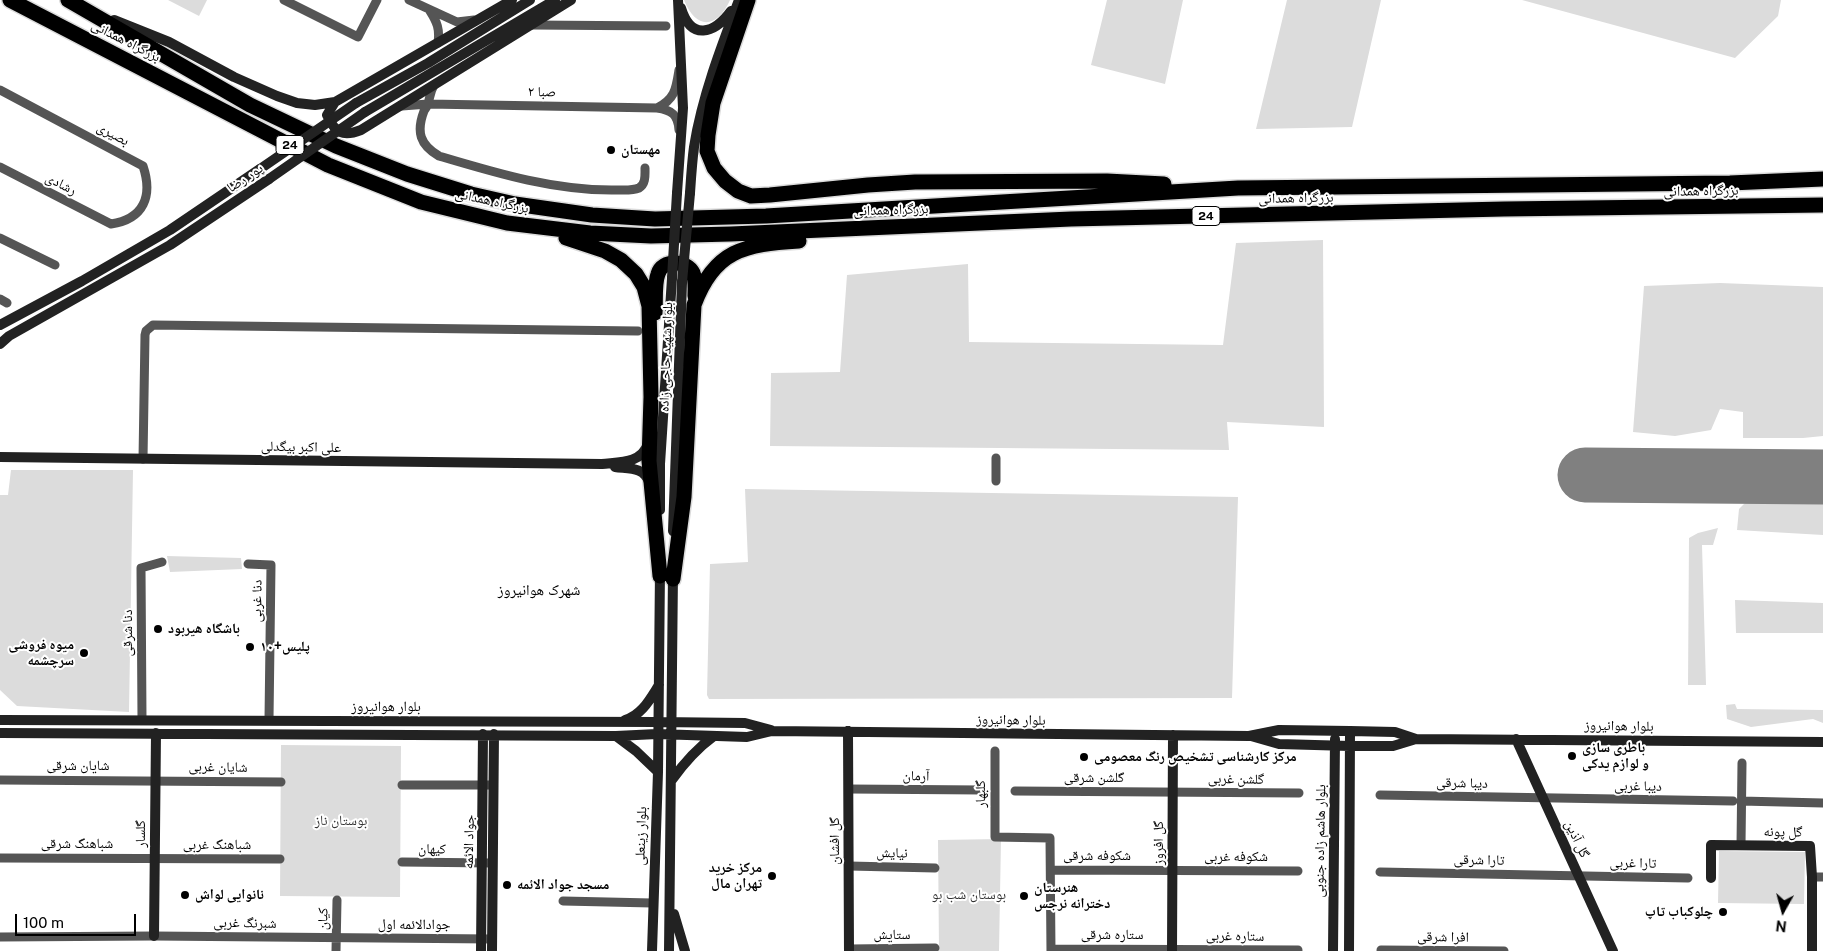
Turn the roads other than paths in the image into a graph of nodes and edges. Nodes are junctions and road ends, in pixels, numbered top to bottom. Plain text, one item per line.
1 (10, 0) edge
2 (284, 0) edge
3 (377, 0) edge
4 (512, 0) edge
5 (530, 0) edge
6 (555, 0) edge
7 (571, 0) edge
8 (678, 0) edge
9 (738, 0) edge
10 (748, 0) edge
11 (70, 1) edge
12 (415, 1) edge
13 (429, 10) junction
14 (479, 19) junction
15 (531, 25) junction
16 (666, 26) dead end
17 (438, 43) junction
18 (681, 57) junction
19 (434, 85) junction
20 (0, 90) edge
21 (335, 102) junction
22 (428, 104) junction
23 (397, 107) junction
24 (656, 108) junction
25 (680, 138) junction
26 (0, 167) edge
27 (645, 168) dead end
28 (1823, 179) edge
29 (1238, 188) junction
30 (1823, 205) edge
31 (1071, 219) junction
32 (507, 223) junction
33 (111, 224) joint
34 (0, 238) edge
35 (55, 266) dead end
36 (694, 305) junction
37 (0, 325) edge
38 (638, 331) dead end
39 (0, 344) edge
40 (651, 397) junction
41 (649, 441) junction
42 (0, 457) edge
43 (996, 458) dead end
44 (143, 459) junction
45 (602, 464) junction
46 (996, 481) dead end
47 (652, 492) junction
48 (162, 562) dead end
49 (248, 564) dead end
50 (666, 577) junction
51 (659, 684) junction
52 (3, 719) edge
53 (142, 719) junction
54 (269, 719) junction
55 (619, 722) junction
56 (658, 722) junction
57 (672, 722) junction
58 (772, 731) junction
59 (848, 731) junction
60 (1335, 731) junction
61 (1350, 731) junction
62 (0, 733) edge
63 (156, 733) junction
64 (489, 734) junction
65 (657, 734) junction
66 (671, 735) junction
67 (1173, 735) junction
68 (616, 736) junction
69 (714, 736) junction
70 (1249, 736) junction
71 (1416, 739) junction
72 (1516, 739) junction
73 (1823, 742) edge
74 (1335, 745) junction
75 (1350, 746) junction
76 (995, 751) dead end
77 (1742, 762) dead end
78 (658, 772) junction
79 (0, 780) edge
80 (155, 780) junction
81 (671, 781) junction
82 (281, 782) dead end
83 (402, 785) dead end
84 (488, 785) junction
85 (849, 789) junction
86 (982, 790) dead end
87 (1015, 791) dead end
88 (1173, 792) junction
89 (1299, 793) dead end
90 (1380, 795) dead end
91 (1543, 798) junction
92 (1737, 801) junction
93 (1823, 803) edge
94 (1741, 845) junction
95 (0, 858) edge
96 (155, 859) junction
97 (280, 859) dead end
98 (402, 862) dead end
99 (488, 863) junction
100 (849, 866) junction
101 (935, 868) dead end
102 (1051, 870) junction
103 (1173, 870) junction
104 (1298, 871) dead end
105 (1380, 872) dead end
106 (1578, 876) junction
107 (1812, 876) junction
108 (1823, 877) edge
109 (1688, 878) dead end
110 (1711, 878) dead end
111 (653, 898) junction
112 (337, 900) dead end
113 (564, 900) dead end
114 (670, 900) junction
115 (154, 936) junction
116 (0, 937) edge
117 (336, 938) junction
118 (481, 939) junction
119 (492, 939) junction
120 (935, 948) dead end
121 (849, 950) edge
122 (1051, 950) edge
123 (1172, 950) edge
124 (1298, 950) edge
125 (1381, 950) dead end
126 (336, 951) edge
127 (481, 951) edge
128 (492, 951) edge
129 (644, 951) edge
130 (652, 951) edge
131 (669, 951) edge
132 (685, 951) edge
133 (1333, 951) edge
134 (1349, 951) edge
135 (1504, 951) edge
136 (1613, 951) edge
137 (1812, 951) edge

1 - 32 highway, بزرگراه همدانی / 24
2 - 3 street
4 - 14 main road
5 - 37 main road, پور رضا, bridge
6 - 39 main road, پور رضا, bridge
7 - 15 main road
8 - 9 main road
8 - 18 main road, بلوار شهید حاجی زاده
9 - 50 main road, بلوار شهید حاجی زاده, bridge
10 - 29 highway
11 - 21 main road
11 - 29 highway, بزرگراه همدانی / 24
12 - 13 street
13 - 14 street
13 - 17 street
14 - 17 main road
15 - 16 street
15 - 19 main road
17 - 21 main road
18 - 24 street
18 - 25 main road, بلوار شهید حاجی زاده
19 - 22 street
19 - 23 main road
20 - 33 street, بصیری
21 - 23 main road
22 - 23 street, صبا ۲
22 - 24 street, صبا ۲
22 - 27 street
24 - 25 street
25 - 50 main road, بلوار شهید حاجی زاده, bridge
26 - 33 street, رشادی
28 - 29 highway, بزرگراه همدانی / 24
30 - 31 highway, بزرگراه همدانی / 24
31 - 32 highway, بزرگراه همدانی / 24
31 - 36 highway
32 - 40 highway
34 - 35 street
36 - 40 highway
36 - 50 highway
38 - 44 street
40 - 41 highway
41 - 45 main road, علی اکبر بیگدلی
41 - 47 highway
42 - 44 main road, علی اکبر بیگدلی
43 - 46 street
44 - 45 main road, علی اکبر بیگدلی
45 - 47 main road, علی اکبر بیگدلی
47 - 50 highway
48 - 53 street, دنا شرقی
49 - 54 street, دنا غربی
50 - 51 main road, بلوار شهید حاجی زاده
50 - 57 main road, بلوار شهید حاجی زاده
51 - 55 main road
51 - 56 main road, بلوار شهید حاجی زاده
52 - 53 main road, بلوار هوانیروز
53 - 54 main road, بلوار هوانیروز
54 - 55 main road, بلوار هوانیروز
55 - 56 main road, بلوار هوانیروز
56 - 57 main road, بلوار هوانیروز
56 - 65 main road, بلوار زینعلی
57 - 58 main road, بلوار هوانیروز
57 - 66 main road, بلوار زینعلی
58 - 59 main road, بلوار هوانیروز
58 - 69 main road, بلوار هوانیروز
59 - 67 main road, بلوار هوانیروز
59 - 85 main road, گل افشان
60 - 61 main road, بلوار هوانیروز
60 - 70 main road, بلوار هوانیروز
60 - 74 main road, بلوار هاشم زاده جنوبی
61 - 71 main road, بلوار هوانیروز
61 - 75 main road, بلوار هاشم زاده جنوبی
62 - 63 main road, بلوار هوانیروز
63 - 64 main road, بلوار هوانیروز
63 - 80 main road, گلسار
64 - 68 main road, بلوار هوانیروز
64 - 84 main road, جواد الائمه
65 - 66 main road, بلوار هوانیروز
65 - 68 main road, بلوار هوانیروز
65 - 78 main road, بلوار زینعلی
66 - 69 main road, بلوار هوانیروز
66 - 81 main road, بلوار زینعلی
67 - 70 main road, بلوار هوانیروز
67 - 88 main road, گل افروز
68 - 78 main road
69 - 81 main road
70 - 74 main road, بلوار هوانیروز
71 - 72 main road, بلوار هوانیروز
71 - 75 main road, بلوار هوانیروز
72 - 73 main road, بلوار هوانیروز
72 - 91 main road, گل آذین
74 - 75 main road, بلوار هوانیروز
74 - 133 main road, بلوار هاشم زاده جنوبی
75 - 134 main road, بلوار هاشم زاده جنوبی
76 - 102 street, گلبهار
77 - 92 street
78 - 111 main road, بلوار زینعلی
79 - 80 street, شایان شرقی
80 - 82 street, شایان غربی
80 - 96 main road, گلسار
81 - 114 main road, بلوار زینعلی
83 - 84 street
84 - 99 main road, جواد الائمه
85 - 86 street, آرمان
85 - 100 main road, گل افشان
87 - 88 street, گلشن شرقی
88 - 89 street, گلشن غربی
88 - 103 main road, گل افروز
90 - 91 street, دیبا شرقی
91 - 92 street, دیبا غربی
91 - 106 main road, گل آذین
92 - 93 street, دیبا غربی
92 - 94 street
94 - 107 main road, گل پونه
94 - 110 main road, گل پونه
95 - 96 street, شباهنگ شرقی
96 - 97 street, شباهنگ غربی
96 - 115 main road, گلسار
98 - 99 street, کیهان
99 - 118 main road, جواد الائمه
99 - 119 main road, جواد الائمه
100 - 101 street, نیایش
100 - 121 main road, گل افشان
102 - 103 street, شکوفه شرقی
102 - 122 street
103 - 104 street, شکوفه غربی
103 - 123 main road, گل افروز
105 - 106 street, تارا شرقی
106 - 109 street, تارا غربی
106 - 136 main road, گل آذین
107 - 108 street
107 - 137 main road, گل پونه
111 - 113 street
111 - 129 main road
111 - 130 main road, بلوار زینعلی
112 - 117 street, کیان
114 - 131 main road, بلوار زینعلی
114 - 132 main road
115 - 116 street, شبرنگ غربی
115 - 117 street, شبرنگ غربی
117 - 118 street, جوادالائمه اول
117 - 126 street, کیان
118 - 119 street, جوادالائمه اول
118 - 127 main road, جواد الائمه
119 - 128 main road, جواد الائمه
120 - 121 street, ستایش
122 - 123 street, ستاره شرقی
123 - 124 street, ستاره غربی
125 - 135 street, افرا شرقی

